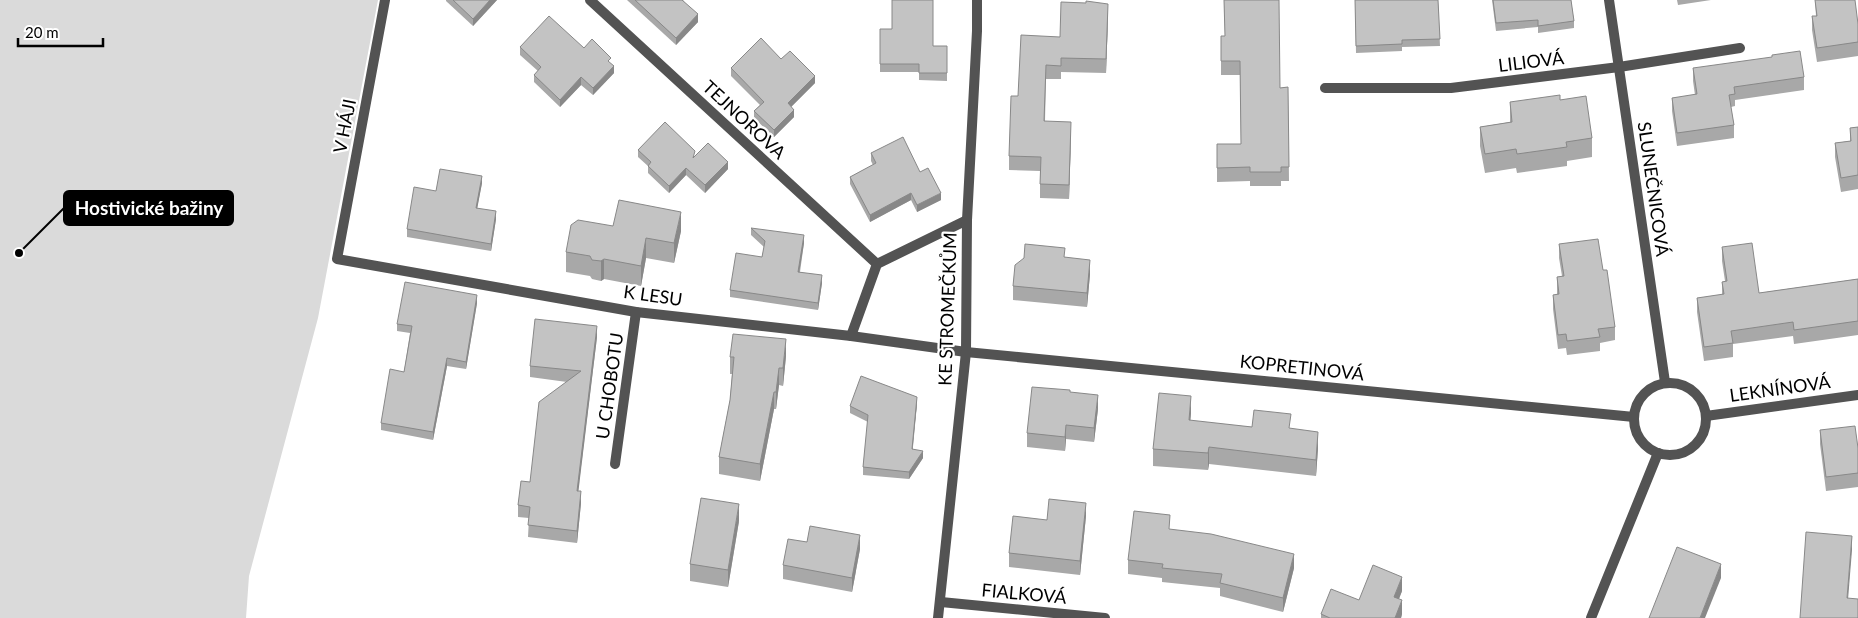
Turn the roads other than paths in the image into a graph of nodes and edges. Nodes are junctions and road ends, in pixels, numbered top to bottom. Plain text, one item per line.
1 (385, 0) edge
2 (590, 0) edge
3 (977, 0) edge
4 (1609, 0) edge
5 (1740, 48) dead end
6 (1618, 67) junction
7 (1325, 88) dead end
8 (967, 220) junction
9 (337, 259) joint
10 (877, 264) junction
11 (636, 312) junction
12 (851, 336) junction
13 (966, 352) junction
14 (1665, 382) junction
15 (1858, 395) edge
16 (1634, 416) junction
17 (1706, 416) junction
18 (1658, 452) junction
19 (615, 464) dead end
20 (941, 602) junction
21 (938, 618) edge
22 (1105, 618) edge
23 (1591, 618) edge

1 - 9 street, V HÁJI
2 - 10 street, TEJNOROVA
3 - 8 street, KE STROMEČKŮM
4 - 6 street, SLUNEČNICOVÁ
5 - 6 street, LILIOVÁ
6 - 7 street, LILIOVÁ
6 - 14 street, SLUNEČNICOVÁ
8 - 10 street
8 - 13 street, KE STROMEČKŮM
9 - 11 street, K LESU
10 - 12 street
11 - 12 street, K LESU
11 - 19 street, U CHOBOTU
12 - 13 street, K LESU
13 - 16 street, KOPRETINOVÁ
13 - 20 street, KE STROMEČKŮM
14 - 16 street
14 - 17 street
15 - 17 street, LEKNÍNOVÁ
16 - 18 street
17 - 18 street
18 - 23 street
20 - 21 street, KE STROMEČKŮM
20 - 22 street, FIALKOVÁ

